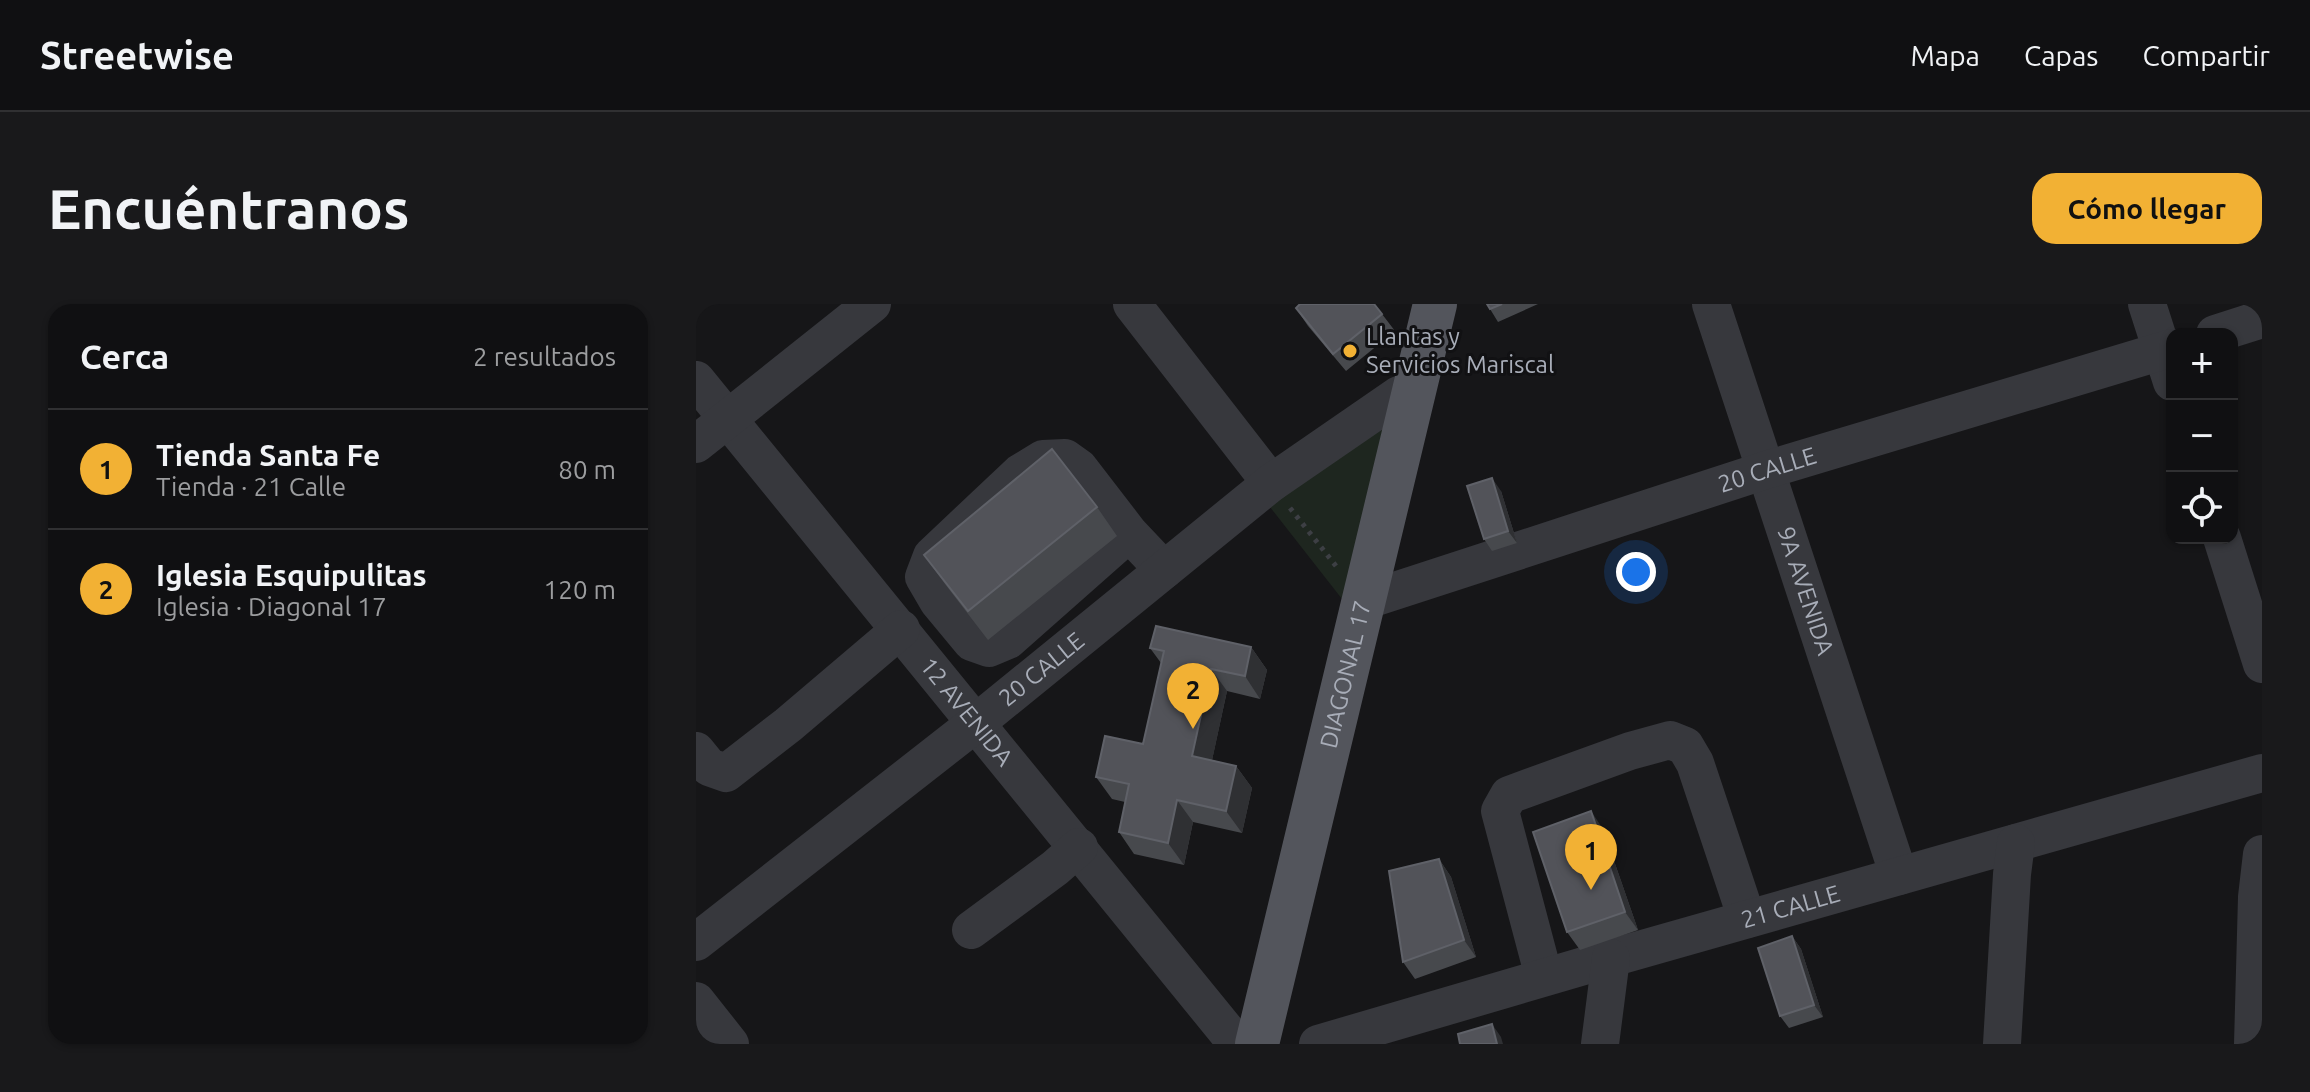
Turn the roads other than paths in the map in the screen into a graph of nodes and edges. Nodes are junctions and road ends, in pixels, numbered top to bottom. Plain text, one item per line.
1 (872, 304) edge
2 (1132, 304) edge
3 (1435, 304) edge
4 (1711, 304) edge
5 (2147, 304) edge
6 (2262, 319) edge
7 (2234, 328) edge
8 (2166, 352) edge
9 (2166, 361) edge
10 (696, 380) edge
11 (1414, 390) junction
12 (728, 419) junction
13 (696, 444) edge
14 (1766, 470) junction
15 (1271, 483) junction
16 (1129, 533) junction
17 (2224, 544) edge
18 (1164, 570) junction
19 (1364, 601) junction
20 (901, 629) junction
21 (2262, 664) edge
22 (976, 723) junction
23 (696, 751) edge
24 (2262, 773) edge
25 (2016, 843) junction
26 (1079, 847) junction
27 (2262, 854) edge
28 (1899, 876) junction
29 (1747, 919) junction
30 (971, 930) dead end
31 (696, 942) edge
32 (1611, 958) junction
33 (1544, 977) junction
34 (696, 1001) edge
35 (730, 1044) edge
36 (1237, 1044) edge
37 (1257, 1044) edge
38 (1318, 1044) edge
39 (1600, 1044) edge
40 (2002, 1044) edge
41 (2253, 1044) edge

1 - 12 street
2 - 15 street
3 - 11 main road, DIAGONAL 17
4 - 14 street, 9A AVENIDA
5 - 8 street
6 - 7 street
9 - 14 street, 20 CALLE
10 - 12 street, 12 AVENIDA
11 - 15 street, 20 CALLE
11 - 19 main road, DIAGONAL 17
12 - 13 street
12 - 20 street, 12 AVENIDA
14 - 19 street, 20 CALLE
14 - 28 street, 9A AVENIDA
15 - 18 street, 20 CALLE
16 - 16 street
16 - 18 street
17 - 21 street
18 - 22 street, 20 CALLE
19 - 37 main road, DIAGONAL 17
20 - 22 street, 12 AVENIDA
20 - 23 street
22 - 26 street, 12 AVENIDA
22 - 31 street, 20 CALLE
24 - 25 street, 21 CALLE
25 - 28 street, 21 CALLE
25 - 40 street
26 - 30 street
26 - 36 street, 12 AVENIDA
27 - 41 street
28 - 29 street, 21 CALLE
29 - 32 street, 21 CALLE
29 - 33 street
32 - 33 street, 21 CALLE
32 - 39 street
33 - 38 street, 21 CALLE
34 - 35 street

